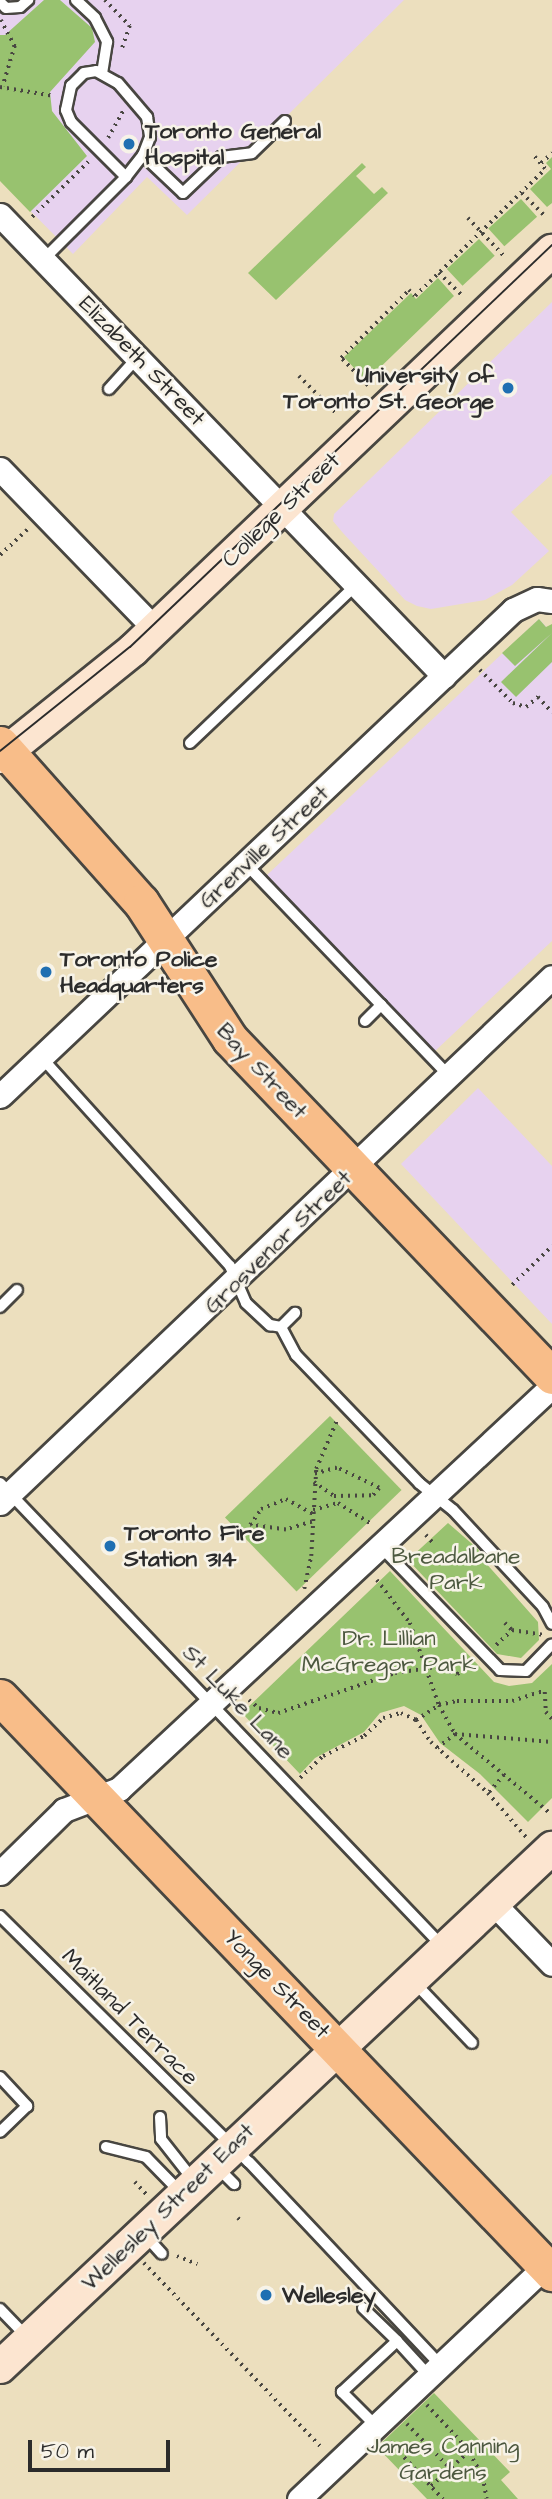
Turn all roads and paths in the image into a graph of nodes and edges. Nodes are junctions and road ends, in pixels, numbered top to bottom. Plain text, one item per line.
1 (28, 0) edge
2 (76, 0) edge
3 (105, 0) edge
4 (0, 2) edge
5 (0, 19) edge
6 (120, 57) dead end
7 (102, 73) junction
8 (1, 86) edge
9 (54, 96) dead end
10 (131, 97) junction
11 (285, 121) dead end
12 (99, 151) junction
13 (552, 153) edge
14 (532, 154) dead end
15 (144, 155) junction
16 (541, 163) junction
17 (126, 177) junction
18 (522, 193) junction
19 (0, 215) edge
20 (545, 216) dead end
21 (32, 217) dead end
22 (468, 218) dead end
23 (482, 232) junction
24 (552, 251) edge
25 (504, 256) dead end
26 (44, 259) junction
27 (439, 273) junction
28 (463, 296) dead end
29 (138, 357) junction
30 (299, 376) dead end
31 (368, 386) dead end
32 (109, 389) dead end
33 (337, 414) dead end
34 (0, 469) edge
35 (283, 508) junction
36 (30, 526) dead end
37 (0, 555) edge
38 (355, 586) junction
39 (541, 601) edge
40 (155, 629) junction
41 (480, 670) dead end
42 (444, 676) junction
43 (552, 712) edge
44 (190, 743) dead end
45 (2, 751) edge
46 (245, 863) junction
47 (166, 939) junction
48 (552, 977) edge
49 (381, 1005) junction
50 (365, 1021) dead end
51 (42, 1058) junction
52 (449, 1076) junction
53 (0, 1096) edge
54 (354, 1168) junction
55 (552, 1246) edge
56 (236, 1282) junction
57 (512, 1285) dead end
58 (17, 1290) dead end
59 (0, 1307) edge
60 (295, 1313) dead end
61 (281, 1327) junction
62 (552, 1376) edge
63 (552, 1386) edge
64 (344, 1405) junction
65 (316, 1474) junction
66 (314, 1482) junction
67 (3, 1494) edge
68 (434, 1497) junction
69 (313, 1512) junction
70 (312, 1522) junction
71 (426, 1535) dead end
72 (378, 1537) junction
73 (434, 1544) dead end
74 (377, 1580) dead end
75 (302, 1598) dead end
76 (505, 1623) dead end
77 (552, 1624) edge
78 (512, 1630) junction
79 (552, 1636) edge
80 (552, 1644) edge
81 (484, 1656) junction
82 (424, 1667) junction
83 (0, 1697) edge
84 (249, 1700) dead end
85 (439, 1705) junction
86 (211, 1706) junction
87 (552, 1719) edge
88 (416, 1720) junction
89 (455, 1734) junction
90 (552, 1742) edge
91 (437, 1748) junction
92 (504, 1775) junction
93 (290, 1788) junction
94 (488, 1793) junction
95 (95, 1796) junction
96 (551, 1814) edge
97 (540, 1843) edge
98 (0, 1873) edge
99 (494, 1904) junction
100 (0, 1916) edge
101 (446, 1950) junction
102 (552, 1964) edge
103 (412, 1980) junction
104 (472, 2043) dead end
105 (338, 2049) junction
106 (0, 2077) edge
107 (160, 2118) dead end
108 (0, 2132) edge
109 (106, 2147) dead end
110 (211, 2174) junction
111 (135, 2182) dead end
112 (149, 2197) dead end
113 (175, 2256) dead end
114 (144, 2263) dead end
115 (197, 2264) dead end
116 (549, 2270) edge
117 (363, 2308) dead end
118 (0, 2309) edge
119 (29, 2339) junction
120 (397, 2341) junction
121 (0, 2367) edge
122 (434, 2370) junction
123 (423, 2401) dead end
124 (403, 2420) dead end
125 (380, 2431) junction
126 (324, 2451) dead end
127 (467, 2453) junction
128 (450, 2469) junction
129 (431, 2486) junction
130 (299, 2499) edge
131 (443, 2499) edge
132 (487, 2499) edge

1 - 4 lane
2 - 7 lane
3 - 6 path
5 - 8 path
7 - 10 lane
7 - 12 lane
8 - 9 path
10 - 12 path
10 - 15 lane
11 - 15 lane
12 - 17 lane
12 - 21 path
13 - 16 path
14 - 16 path
15 - 17 lane
16 - 18 path
17 - 26 lane
18 - 20 path
18 - 23 path
19 - 26 street, Elizabeth Street
22 - 23 path
23 - 25 path
23 - 27 path
24 - 35 main road, College Street
26 - 29 street, Elizabeth Street
27 - 28 path
27 - 31 path
29 - 32 lane
29 - 35 street, Elizabeth Street
30 - 33 path
34 - 40 street
35 - 38 street, Elizabeth Street
35 - 40 main road, College Street
36 - 37 path
38 - 42 street, Elizabeth Street
38 - 44 lane
39 - 42 street, Grenville Street
40 - 45 main road, College Street
41 - 43 path
42 - 46 street, Grenville Street
45 - 47 main road, Bay Street
46 - 47 street, Grenville Street
46 - 49 lane
47 - 51 street, Grenville Street
47 - 54 main road, Bay Street
48 - 52 street, Grosvenor Street
49 - 50 lane
49 - 52 lane
51 - 53 street, Grenville Street
51 - 56 lane
52 - 54 street, Grosvenor Street
54 - 56 street, Grosvenor Street
54 - 62 main road, Bay Street
55 - 57 path
56 - 61 lane
56 - 67 street, Grosvenor Street
58 - 59 lane
60 - 61 lane
61 - 64 lane
63 - 68 street
64 - 65 path
64 - 68 lane
65 - 66 path
65 - 66 path
66 - 69 path
67 - 86 lane, St Luke Lane
68 - 72 street
68 - 77 lane
69 - 70 path
69 - 70 path
69 - 72 path
70 - 75 path
71 - 73 path
72 - 81 lane
72 - 86 street
74 - 82 path
76 - 78 path
78 - 79 path
78 - 81 path
80 - 81 lane
81 - 82 path
82 - 84 path
82 - 85 path
83 - 95 main road, Yonge Street
85 - 87 path
85 - 88 path
85 - 89 path
86 - 93 lane, St Luke Lane
86 - 95 street
88 - 91 path
88 - 93 path
89 - 90 path
89 - 91 path
89 - 92 path
91 - 94 path
92 - 94 path
92 - 96 path
93 - 101 lane, St Luke Lane
94 - 97 path
95 - 98 street
95 - 105 main road, Yonge Street
97 - 99 main road, Wellesley Street East
99 - 101 main road, Wellesley Street East
99 - 102 street
100 - 110 lane, Maitland Terrace
101 - 103 main road, Wellesley Street East
103 - 104 lane
103 - 105 main road, Wellesley Street East
105 - 110 main road, Wellesley Street East
105 - 116 main road, Yonge Street
106 - 108 lane
107 - 110 lane
109 - 110 lane
110 - 119 main road, Wellesley Street East
110 - 122 lane
111 - 112 path
113 - 115 path
114 - 126 path
116 - 122 street
117 - 120 lane
118 - 119 lane
119 - 121 main road, Wellesley Street East
120 - 122 lane
120 - 125 lane
122 - 125 street
123 - 127 path
124 - 128 path
125 - 129 path
125 - 130 street
127 - 128 path
127 - 132 path
128 - 129 path
129 - 131 path

